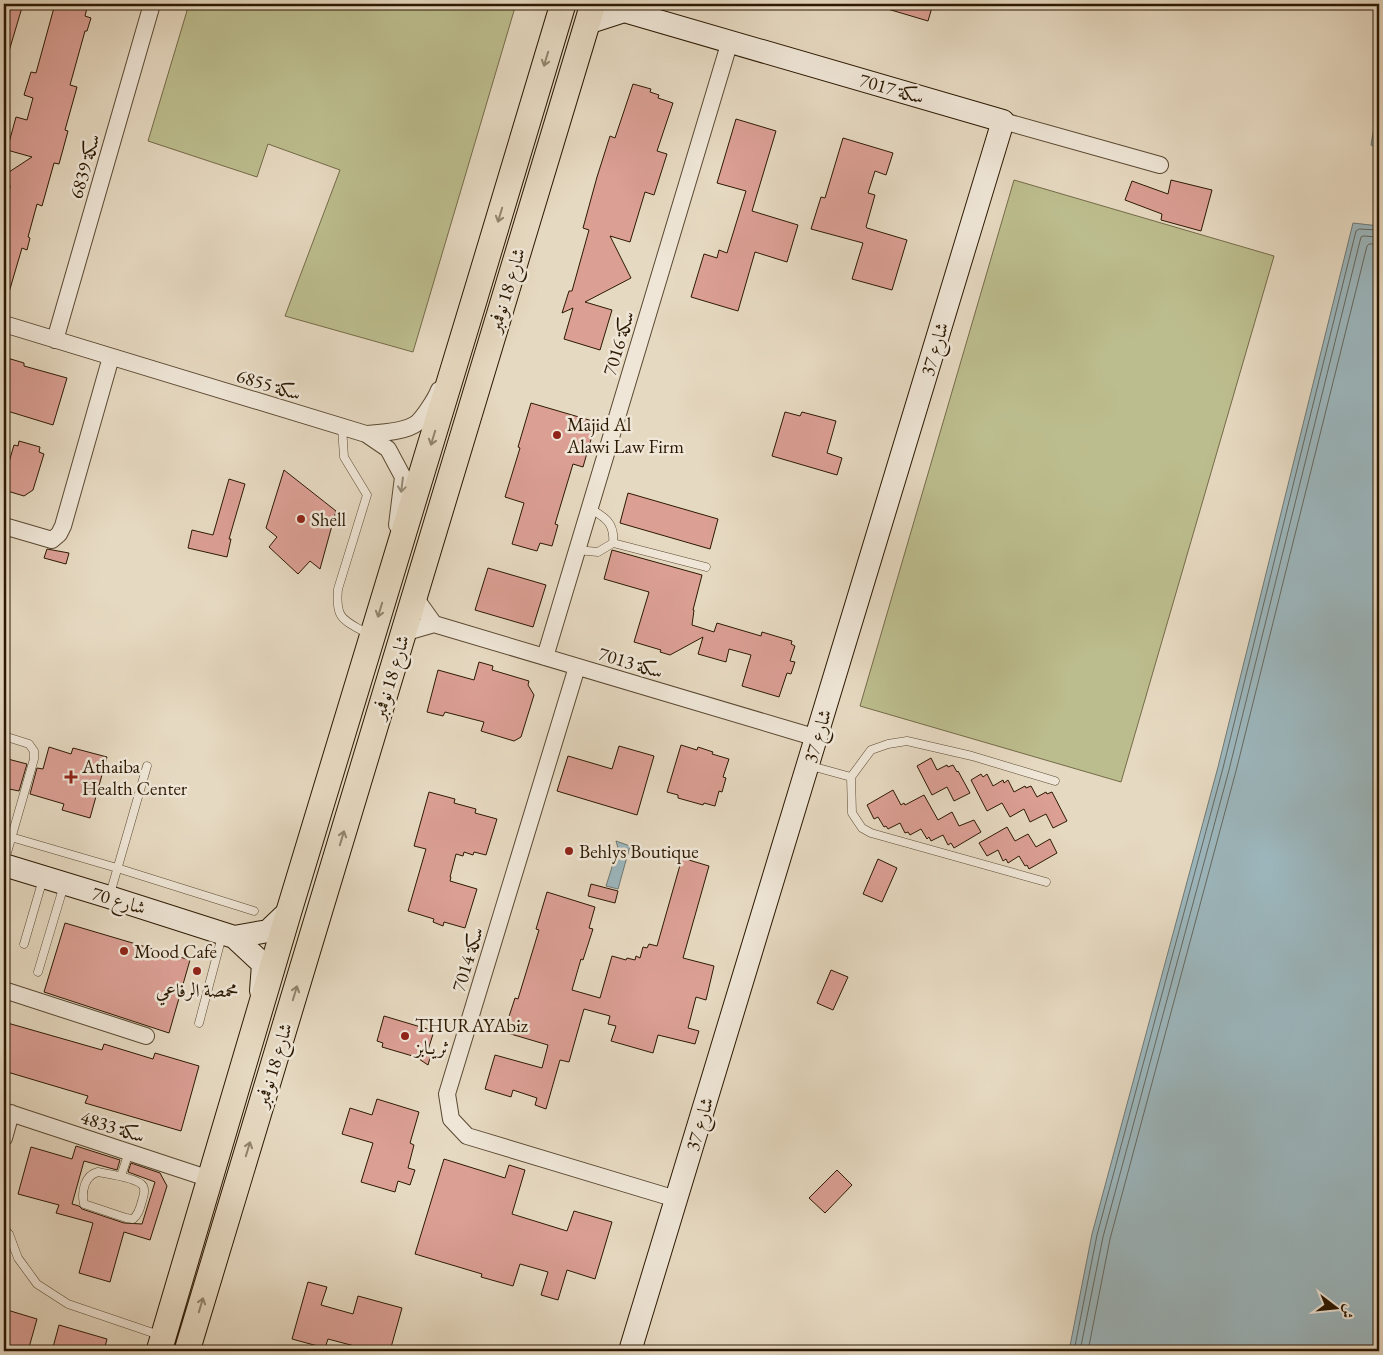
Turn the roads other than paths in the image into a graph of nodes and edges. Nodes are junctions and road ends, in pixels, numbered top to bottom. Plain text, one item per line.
1 (152, 4) edge
2 (562, 4) edge
3 (621, 7) edge
4 (590, 13) edge
5 (730, 41) junction
6 (1003, 121) junction
7 (1160, 165) dead end
8 (473, 304) junction
9 (4, 324) edge
10 (55, 340) junction
11 (111, 357) junction
12 (342, 427) junction
13 (366, 434) junction
14 (589, 508) junction
15 (4, 526) edge
16 (613, 543) junction
17 (577, 550) junction
18 (706, 567) dead end
19 (389, 581) junction
20 (414, 596) junction
21 (434, 624) junction
22 (403, 633) junction
23 (372, 636) junction
24 (545, 657) junction
25 (577, 667) junction
26 (4, 736) edge
27 (817, 738) junction
28 (147, 766) dead end
29 (809, 766) junction
30 (851, 777) junction
31 (1056, 781) dead end
32 (4, 836) edge
33 (12, 838) junction
34 (4, 865) edge
35 (117, 868) junction
36 (54, 880) junction
37 (1046, 882) dead end
38 (109, 897) junction
39 (254, 911) dead end
40 (289, 911) junction
41 (228, 936) junction
42 (24, 944) dead end
43 (38, 972) dead end
44 (4, 990) edge
45 (259, 1014) junction
46 (199, 1023) dead end
47 (146, 1036) dead end
48 (7, 1112) edge
49 (4, 1138) edge
50 (129, 1152) junction
51 (122, 1176) junction
52 (210, 1179) junction
53 (676, 1198) junction
54 (4, 1229) edge
55 (161, 1344) edge
56 (187, 1351) edge
57 (630, 1351) edge

1 - 10 street, سكة 6839
2 -> 8 main road, شارع 18 نوفمبر
3 - 4 street, سكة 7017
3 - 5 street, سكة 7017
4 - 20 main road, شارع 18 نوفمبر
5 - 6 street, سكة 7017
5 - 14 street, سكة 7016
6 - 7 street, سكة 7017
6 - 27 street, شارع 37
8 - 13 street
8 -> 19 main road, شارع 18 نوفمبر
9 - 10 street, سكة 6855
10 - 11 street, سكة 6855
11 - 12 street, سكة 6855
11 - 15 street
12 - 13 street, سكة 6855
12 - 23 lane
13 -> 19 street, سكة 6855
14 - 16 lane
14 - 17 street, سكة 7016
16 - 17 lane
16 - 18 lane
17 - 24 street, سكة 7016
19 -> 23 main road, شارع 18 نوفمبر
20 - 21 street
20 - 22 main road, شارع 18 نوفمبر
21 - 22 street
21 - 24 street, سكة 7013
56 -> 22 main road, شارع 18 نوفمبر
23 - 40 main road, شارع 18 نوفمبر
24 - 25 street, سكة 7013
25 - 27 street, سكة 7013
25 - 53 street, سكة 7014
26 - 33 lane
27 - 29 street, شارع 37
28 - 35 lane
29 - 30 lane
29 - 53 street, شارع 37
30 - 31 lane
30 - 37 lane
32 - 33 lane
33 - 34 lane
33 - 35 lane
34 - 36 street, شارع 70
35 - 38 lane
35 - 39 lane
36 - 38 street, شارع 70
36 - 42 lane
36 - 43 lane
38 - 41 street, شارع 70
40 - 41 street, شارع 70
40 - 45 main road, شارع 18 نوفمبر
41 - 45 street, شارع 70
41 - 46 lane
44 - 47 street
45 - 52 main road, شارع 18 نوفمبر
48 - 49 street
48 - 50 street, سكة 4833
50 - 51 lane
50 - 52 street, سكة 4833
51 - 51 lane
52 - 55 main road, شارع 18 نوفمبر
53 - 57 street, شارع 37
54 - 55 lane

